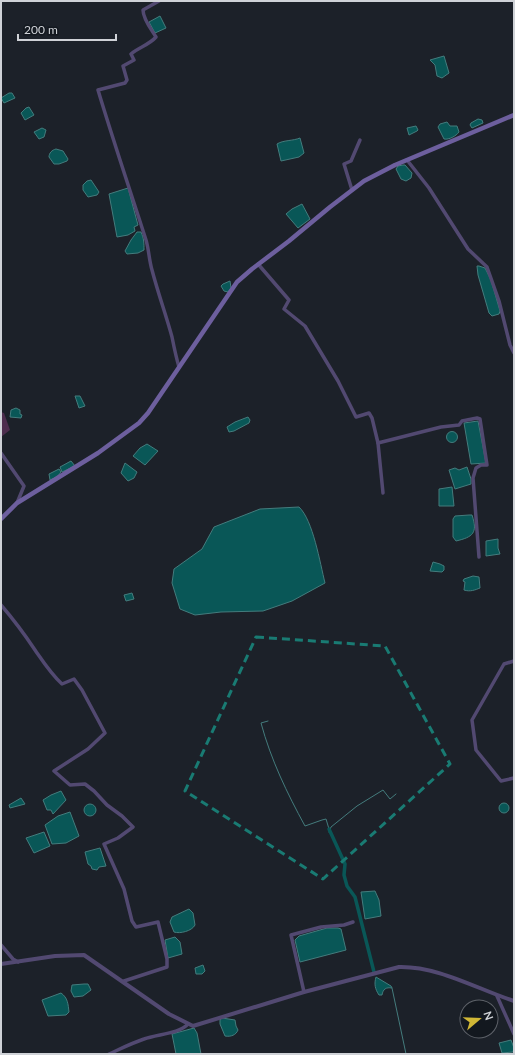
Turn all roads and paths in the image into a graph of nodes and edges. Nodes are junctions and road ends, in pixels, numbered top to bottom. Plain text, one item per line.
1 (159, 1) edge
2 (514, 115) edge
3 (360, 140) dead end
4 (407, 160) junction
5 (352, 190) junction
6 (258, 264) junction
7 (514, 353) edge
8 (179, 367) junction
9 (378, 444) junction
10 (1, 454) edge
11 (383, 493) dead end
12 (17, 503) junction
13 (1, 519) edge
14 (479, 558) dead end
15 (1, 605) edge
16 (514, 661) edge
17 (514, 778) edge
18 (353, 922) dead end
19 (1, 945) edge
20 (18, 962) junction
21 (1, 964) edge
22 (124, 981) junction
23 (304, 992) junction
24 (497, 996) junction
25 (514, 1001) edge
26 (188, 1024) junction
27 (514, 1034) edge
28 (108, 1054) edge

1 - 8 street
2 - 4 main road
3 - 5 street
4 - 5 main road
4 - 7 street
5 - 6 main road
6 - 8 main road
6 - 9 street
8 - 12 main road
9 - 11 street
9 - 14 street
10 - 12 street
12 - 13 main road
15 - 22 street
16 - 17 street
18 - 23 street
19 - 20 street
20 - 21 street
20 - 22 street
22 - 26 street
23 - 24 street
23 - 26 street
24 - 25 street
24 - 27 street
26 - 28 street

